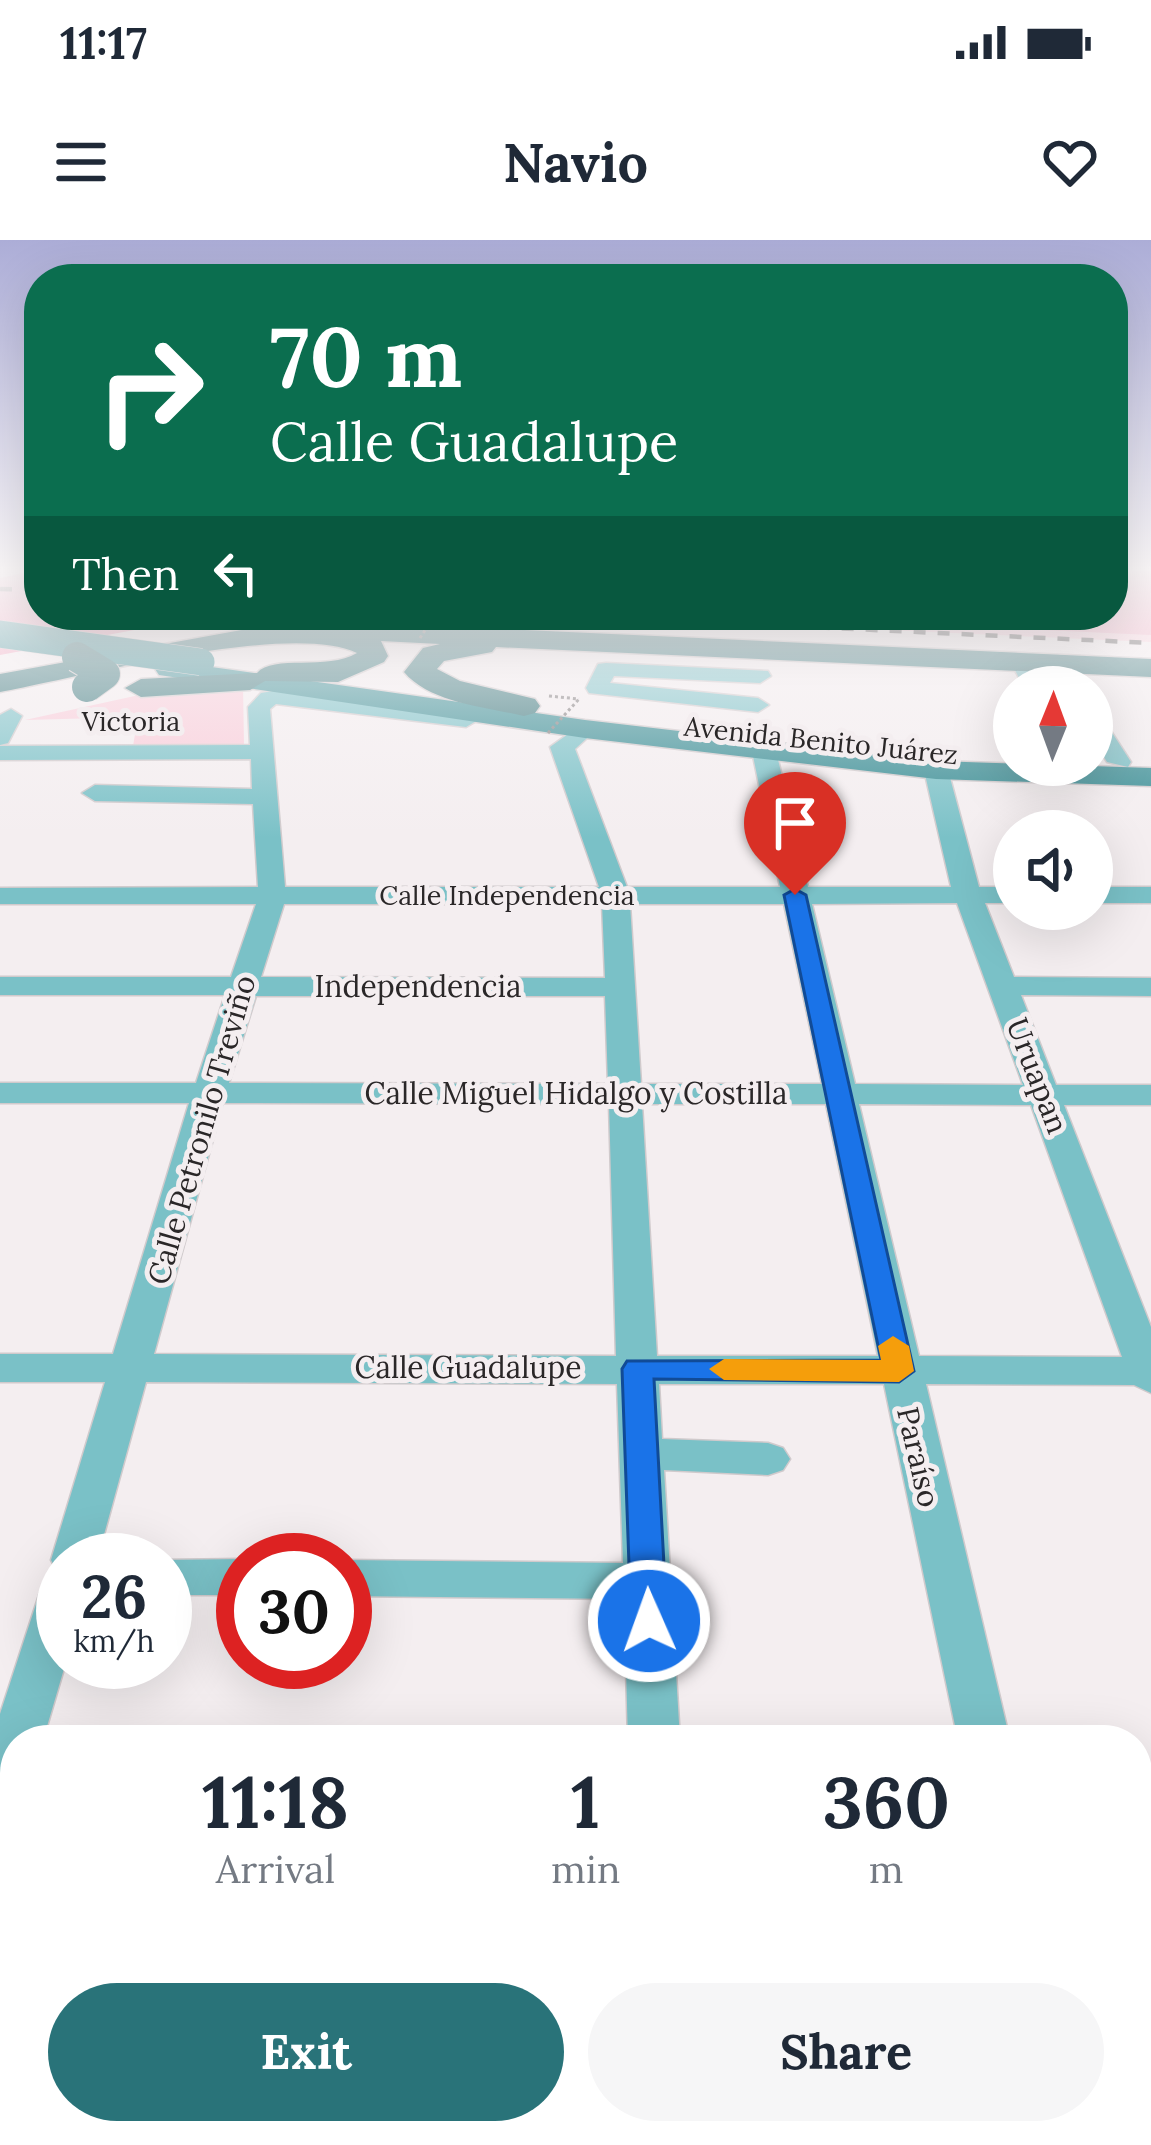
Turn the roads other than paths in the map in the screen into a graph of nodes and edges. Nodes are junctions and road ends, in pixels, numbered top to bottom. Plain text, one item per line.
1 (36, 660) edge
2 (44, 660) edge
3 (109, 660) edge
4 (186, 660) edge
5 (367, 660) edge
6 (429, 660) edge
7 (747, 660) edge
8 (849, 660) edge
9 (0, 666) edge
10 (1151, 668) edge
11 (993, 671) edge
12 (1113, 671) edge
13 (82, 672) junction
14 (760, 676) junction
15 (0, 683) edge
16 (264, 684) junction
17 (524, 706) junction
18 (758, 706) junction
19 (16, 716) edge
20 (567, 720) junction
21 (723, 730) junction
22 (764, 751) junction
23 (262, 752) junction
24 (0, 753) edge
25 (993, 758) edge
26 (1151, 761) edge
27 (1113, 762) edge
28 (936, 770) junction
29 (1151, 777) edge
30 (95, 793) dead end
31 (265, 797) junction
32 (616, 895) junction
33 (795, 895) junction
34 (968, 895) junction
35 (993, 895) edge
36 (1113, 895) edge
37 (1151, 895) edge
38 (0, 896) edge
39 (272, 897) junction
40 (0, 986) edge
41 (1003, 986) junction
42 (243, 987) junction
43 (621, 987) junction
44 (1151, 987) edge
45 (0, 1093) edge
46 (209, 1094) junction
47 (625, 1094) junction
48 (838, 1094) junction
49 (1045, 1095) junction
50 (1151, 1095) edge
51 (0, 1368) edge
52 (134, 1368) junction
53 (638, 1369) junction
54 (899, 1371) junction
55 (1150, 1373) edge
56 (642, 1454) junction
57 (768, 1459) dead end
58 (82, 1533) edge
59 (372, 1578) edge
60 (647, 1581) junction
61 (36, 1680) edge
62 (22, 1725) edge
63 (652, 1725) edge
64 (981, 1725) edge

1 - 9 highway
2 - 13 main road, Avenida Benito Juárez
3 - 15 highway
4 - 16 main road, Avenida Benito Juárez, bridge
5 - 16 highway
6 - 17 highway
7 - 14 street
8 - 11 highway
10 - 12 highway
13 - 16 main road, Avenida Benito Juárez
13 - 19 highway
14 - 18 street
14 - 18 street
16 - 17 main road, Avenida Benito Juárez
16 - 19 highway
16 - 20 main road, Avenida Benito Juárez
16 - 23 street, Calle Petronilo Treviño
17 - 20 main road, Avenida Benito Juárez
18 - 21 street
20 - 21 main road, Avenida Benito Juárez
20 - 22 main road, Avenida Benito Juárez
20 - 32 street
21 - 25 main road, Avenida Benito Juárez
22 - 28 main road, Avenida Benito Juárez
22 - 33 street, Paraíso
23 - 24 street, Victoria
23 - 31 street, Calle Petronilo Treviño
26 - 27 main road
28 - 29 main road, Avenida Benito Juárez
28 - 34 street, Uruapan
30 - 31 street
31 - 39 street, Calle Petronilo Treviño
32 - 33 street, Calle Independencia
32 - 39 street, Calle Independencia
32 - 43 street
33 - 34 street, Calle Independencia
33 - 48 street, Paraíso
34 - 35 street, Calle Independencia
34 - 41 street, Uruapan
36 - 37 street
38 - 39 street, Calle Independencia
39 - 42 street, Calle Petronilo Treviño
40 - 42 street, Independencia
41 - 44 street
41 - 49 street, Uruapan
42 - 43 street, Independencia
42 - 46 street, Calle Petronilo Treviño
43 - 47 street
45 - 46 street, Calle Miguel Hidalgo y Costilla
46 - 47 street, Calle Miguel Hidalgo y Costilla
46 - 52 street, Calle Petronilo Treviño
47 - 48 street, Calle Miguel Hidalgo y Costilla
47 - 53 street
48 - 49 street, Calle Miguel Hidalgo y Costilla
48 - 54 street, Paraíso
49 - 50 street, Calle Miguel Hidalgo y Costilla
49 - 55 street, Uruapan
51 - 52 street, Calle Guadalupe
52 - 53 street, Calle Guadalupe
52 - 58 street, Calle Petronilo Treviño
53 - 54 street, Calle Guadalupe
53 - 56 street
54 - 55 street, Calle Guadalupe
54 - 64 street, Paraíso
56 - 57 street
56 - 60 street
59 - 60 street
60 - 63 street
61 - 62 street

